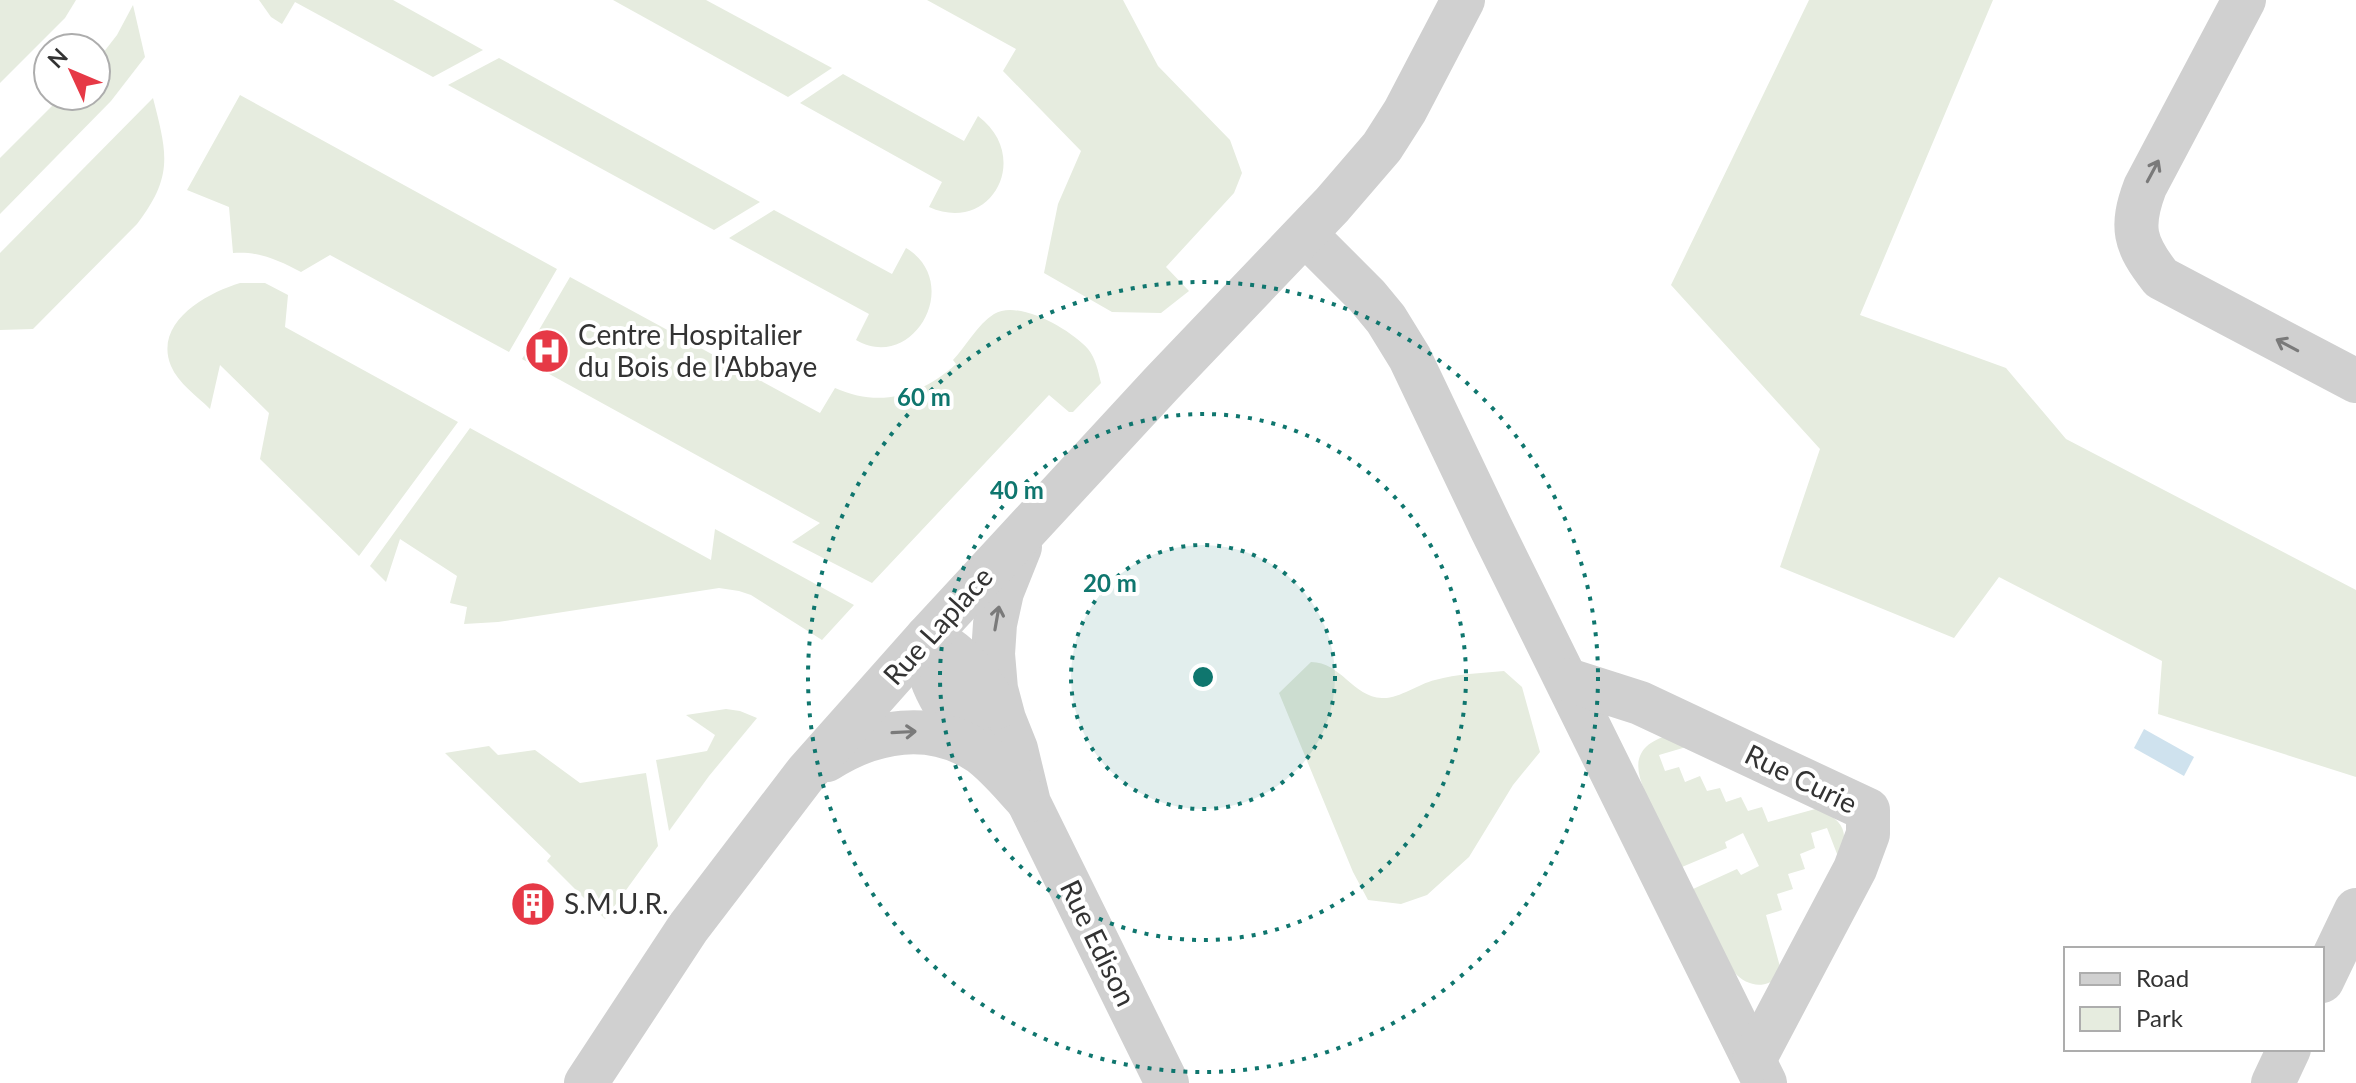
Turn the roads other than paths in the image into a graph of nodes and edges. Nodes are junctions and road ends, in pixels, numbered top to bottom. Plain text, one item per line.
1 (1463, 0) edge
2 (2244, 0) edge
3 (1318, 220) junction
4 (2356, 381) edge
5 (1032, 523) junction
6 (927, 637) junction
7 (1568, 680) junction
8 (992, 736) junction
9 (807, 772) junction
10 (2356, 910) edge
11 (2324, 977) edge
12 (2288, 1051) edge
13 (1760, 1072) edge
14 (586, 1083) edge
15 (1167, 1083) edge
16 (2273, 1083) edge

1 - 3 street, Rue Laplace
4 -> 2 street
3 - 5 street, Rue Laplace
3 - 7 street, Rue Curie
5 - 6 street, Rue Laplace
8 -> 5 street
6 - 8 street
6 - 9 street, Rue Laplace
7 - 13 street, Rue Curie
7 - 13 street, Rue Curie
9 -> 8 street, Rue Edison
8 - 15 street, Rue Edison
9 - 14 street, Rue Laplace
10 - 11 street
12 - 16 street

